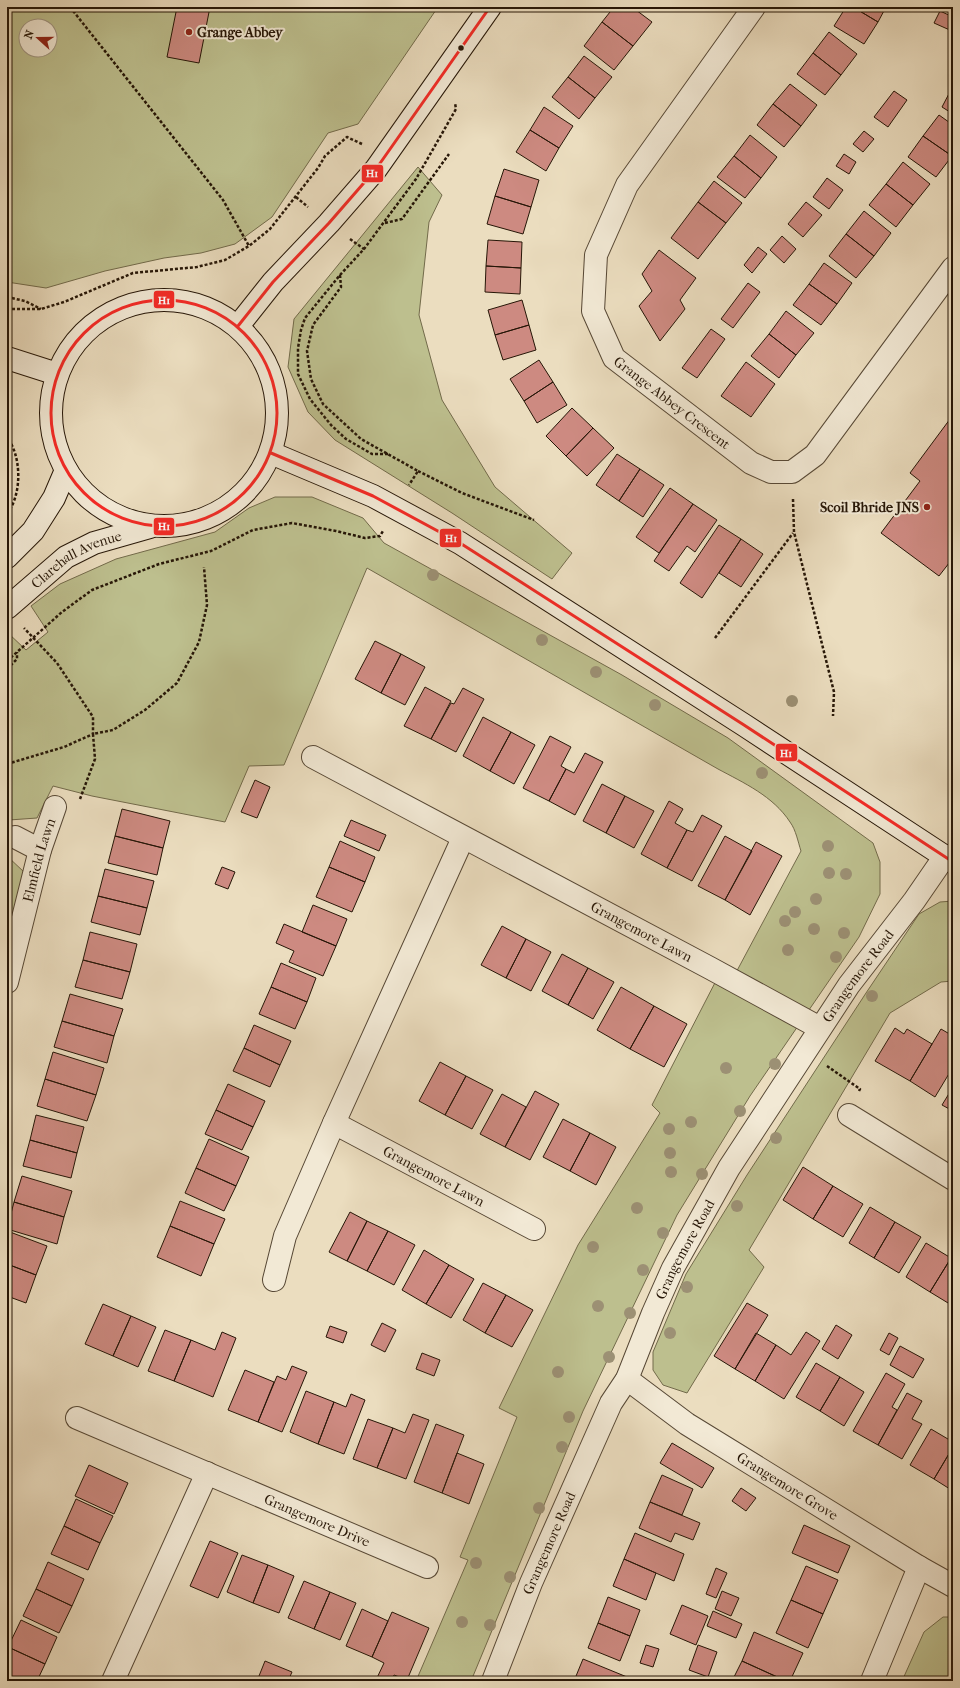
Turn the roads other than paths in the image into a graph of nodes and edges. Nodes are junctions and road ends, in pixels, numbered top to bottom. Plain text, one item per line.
1 (490, 7) edge
2 (754, 7) edge
3 (953, 268) edge
4 (238, 326) junction
5 (7, 358) edge
6 (57, 374) junction
7 (271, 453) junction
8 (66, 470) junction
9 (153, 526) junction
10 (7, 557) edge
11 (7, 608) edge
12 (313, 757) dead end
13 (55, 807) road end
14 (15, 837) dead end
15 (463, 838) junction
16 (40, 850) junction
17 (949, 859) edge
18 (7, 982) edge
19 (820, 1028) junction
20 (849, 1115) road end
21 (334, 1123) junction
22 (953, 1179) edge
23 (534, 1229) dead end
24 (274, 1280) dead end
25 (627, 1379) junction
26 (77, 1418) dead end
27 (207, 1473) junction
28 (427, 1566) dead end
29 (919, 1567) junction
30 (953, 1586) edge
31 (113, 1681) edge
32 (493, 1681) edge
33 (872, 1681) edge

1 - 4 street
2 - 3 street, Grange Abbey Crescent
4 - 6 street
4 - 7 street
5 - 6 street
6 - 8 street
7 - 9 street
7 - 17 street
8 - 9 street
8 - 10 street
9 - 11 street, Clarehall Avenue
12 - 15 street, Grangemore Lawn
13 - 16 street, Elmfield Lawn
14 - 16 street
15 - 19 street, Grangemore Lawn
15 - 21 street
16 - 18 street, Elmfield Lawn
17 - 19 street, Grangemore Road
19 - 25 street, Grangemore Road
20 - 22 street
21 - 23 street, Grangemore Lawn
21 - 24 street
25 - 29 street, Grangemore Grove
25 - 32 street, Grangemore Road
26 - 27 street, Grangemore Drive
27 - 28 street, Grangemore Drive
27 - 31 street
29 - 30 street, Grangemore Grove
29 - 33 street

